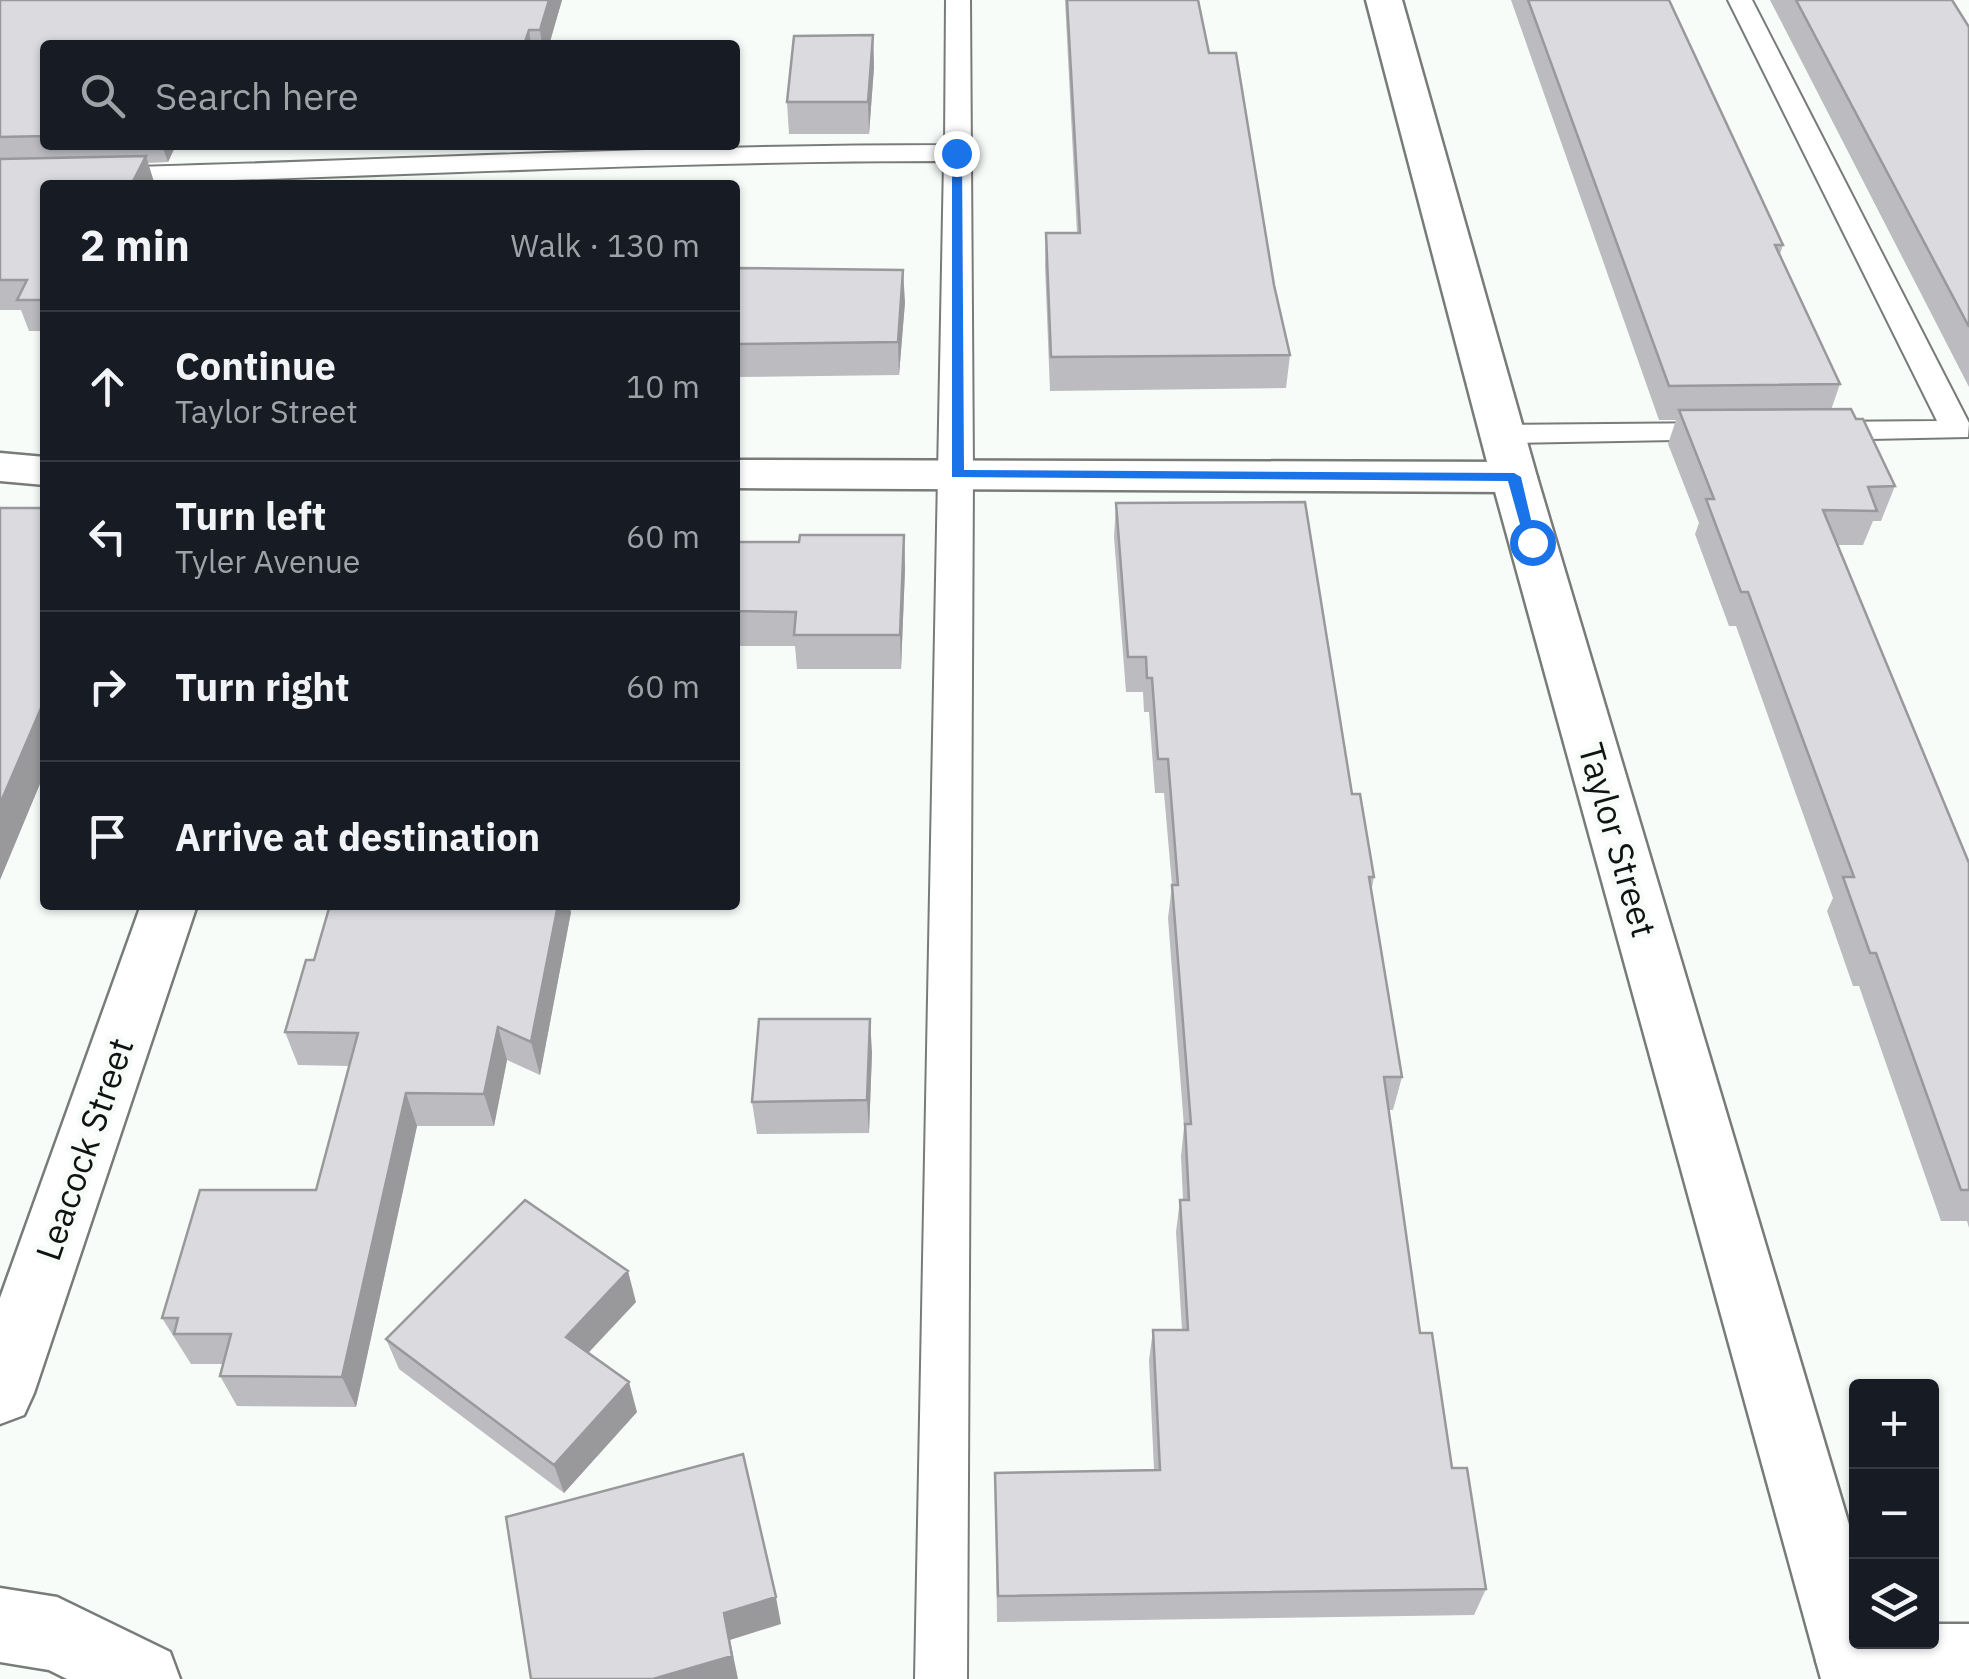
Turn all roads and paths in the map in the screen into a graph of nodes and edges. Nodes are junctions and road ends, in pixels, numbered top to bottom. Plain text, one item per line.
1 (958, 0) edge
2 (1384, 0) edge
3 (1740, 0) edge
4 (956, 153) junction
5 (0, 178) edge
6 (1744, 432) edge
7 (1783, 432) edge
8 (1508, 456) junction
9 (0, 467) edge
10 (40, 471) edge
11 (740, 474) edge
12 (957, 474) junction
13 (167, 910) edge
14 (0, 1393) edge
15 (0, 1626) edge
16 (1969, 1660) edge
17 (1856, 1670) edge
18 (143, 1679) edge
19 (941, 1679) edge

1 - 4 lane
2 - 8 street, Taylor Street
3 - 7 lane
4 - 5 lane
4 - 12 lane
6 - 8 lane
8 - 12 street
8 - 17 street, Taylor Street
9 - 10 street
11 - 12 street
12 - 19 lane
13 - 14 street, Leacock Street
15 - 18 street
16 - 17 street

